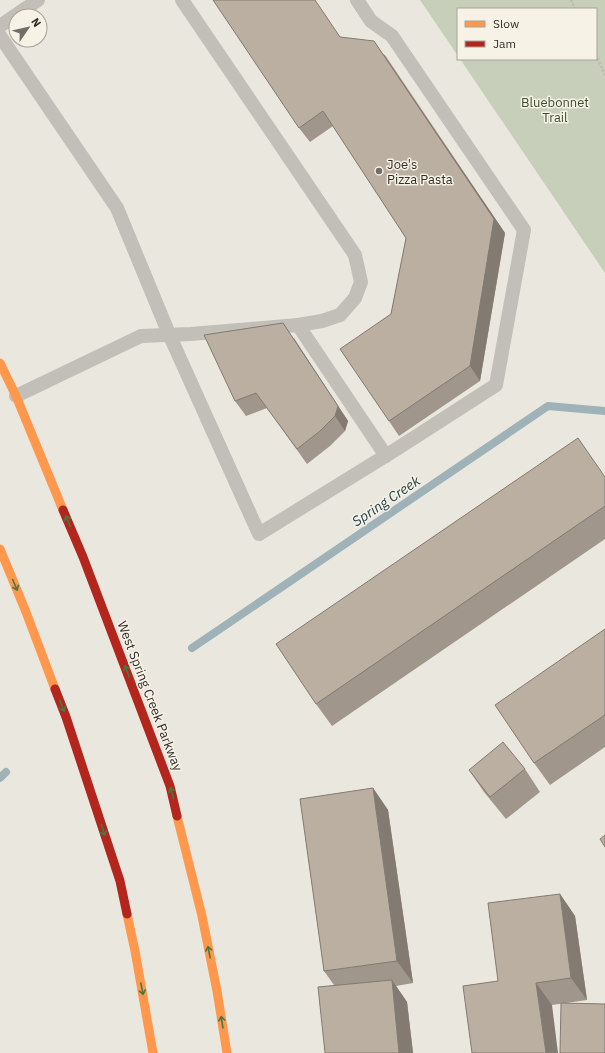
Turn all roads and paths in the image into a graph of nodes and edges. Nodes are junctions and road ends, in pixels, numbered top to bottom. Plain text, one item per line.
1 (38, 0) edge
2 (182, 0) edge
3 (357, 0) edge
4 (0, 26) edge
5 (0, 36) edge
6 (597, 57) edge
7 (605, 75) edge
8 (298, 325) junction
9 (169, 334) junction
10 (0, 363) edge
11 (11, 399) junction
12 (386, 456) junction
13 (0, 549) edge
14 (153, 1053) edge
15 (227, 1053) edge

1 - 4 lane
2 - 8 lane
3 - 12 lane
5 - 9 lane
6 - 7 path
8 - 9 lane
8 - 12 lane
9 - 11 lane
9 - 12 lane
10 - 11 main road, West Spring Creek Parkway
15 -> 11 main road, West Spring Creek Parkway
13 -> 14 main road

